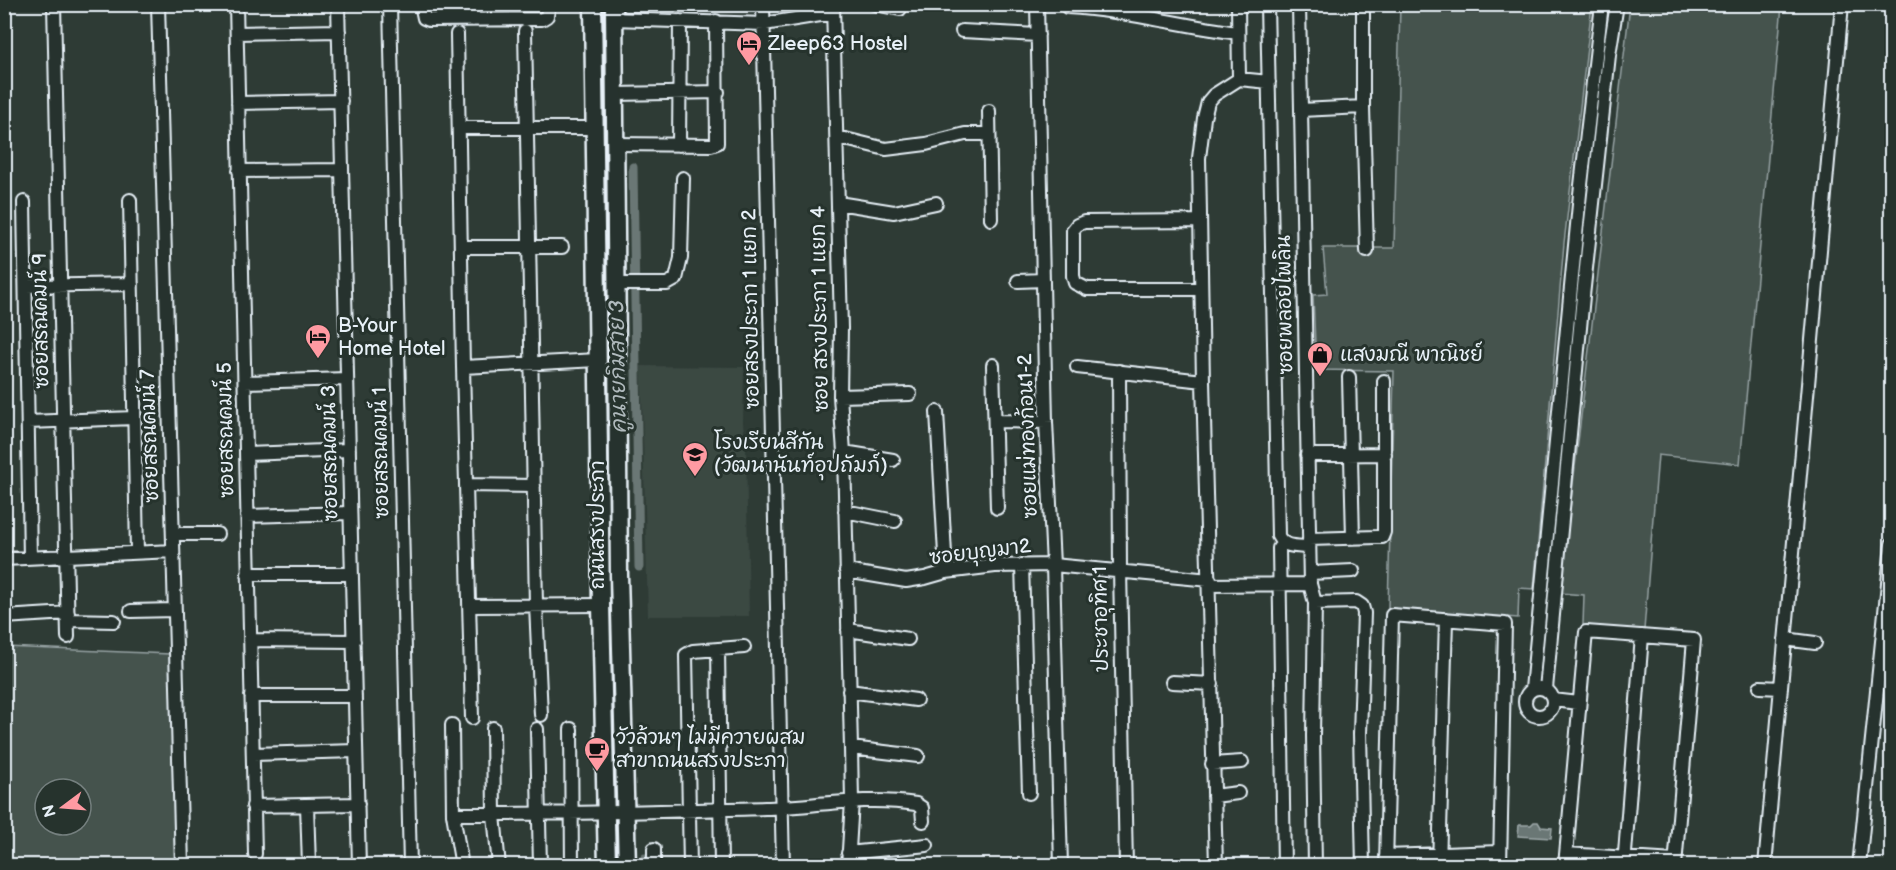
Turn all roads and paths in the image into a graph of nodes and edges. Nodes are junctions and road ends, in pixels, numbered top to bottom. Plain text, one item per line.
1 (54, 4) edge
2 (158, 4) edge
3 (236, 4) edge
4 (338, 4) edge
5 (390, 4) edge
6 (421, 4) edge
7 (473, 4) edge
8 (549, 4) edge
9 (593, 4) edge
10 (763, 4) edge
11 (874, 4) edge
12 (1037, 4) edge
13 (1238, 4) edge
14 (1267, 4) edge
15 (1299, 4) edge
16 (1363, 4) edge
17 (1602, 4) edge
18 (1617, 4) edge
19 (1842, 4) edge
20 (1067, 7) dead end
21 (833, 9) edge
22 (900, 9) dead end
23 (614, 12) edge
24 (473, 20) junction
25 (680, 21) junction
26 (716, 21) junction
27 (764, 24) junction
28 (1600, 24) junction
29 (1614, 26) junction
30 (339, 31) junction
31 (525, 31) dead end
32 (962, 31) dead end
33 (237, 33) junction
34 (1238, 33) junction
35 (457, 34) dead end
36 (1038, 35) junction
37 (1239, 79) junction
38 (1269, 82) junction
39 (718, 92) junction
40 (615, 94) junction
41 (680, 94) junction
42 (340, 101) junction
43 (238, 104) junction
44 (1363, 107) junction
45 (1301, 110) junction
46 (989, 111) dead end
47 (460, 128) junction
48 (526, 128) junction
49 (595, 128) junction
50 (989, 134) junction
51 (837, 137) junction
52 (616, 144) junction
53 (679, 145) junction
54 (342, 170) junction
55 (239, 171) junction
56 (683, 178) dead end
57 (130, 200) dead end
58 (24, 202) dead end
59 (838, 203) junction
60 (936, 203) dead end
61 (991, 219) dead end
62 (1199, 221) junction
63 (529, 246) junction
64 (461, 247) junction
65 (562, 247) dead end
66 (1367, 251) dead end
67 (1574, 254) junction
68 (1587, 256) junction
69 (1043, 280) junction
70 (1018, 281) dead end
71 (60, 284) junction
72 (132, 284) junction
73 (26, 286) junction
74 (621, 289) junction
75 (1201, 289) junction
76 (598, 298) junction
77 (598, 364) junction
78 (529, 365) junction
79 (993, 365) dead end
80 (463, 367) junction
81 (1077, 367) dead end
82 (1119, 371) junction
83 (1349, 377) dead end
84 (347, 379) junction
85 (1203, 381) junction
86 (1384, 381) dead end
87 (245, 382) junction
88 (910, 394) dead end
89 (840, 396) junction
90 (937, 412) dead end
91 (134, 418) junction
92 (63, 420) junction
93 (995, 421) junction
94 (28, 422) junction
95 (1046, 422) junction
96 (349, 450) junction
97 (844, 452) junction
98 (1554, 453) junction
99 (246, 454) junction
100 (1351, 454) junction
101 (1385, 454) junction
102 (1568, 455) junction
103 (1307, 456) junction
104 (893, 460) dead end
105 (466, 485) junction
106 (534, 486) junction
107 (997, 508) dead end
108 (845, 511) junction
109 (351, 513) junction
110 (247, 516) junction
111 (895, 521) dead end
112 (173, 534) junction
113 (217, 534) dead end
114 (1353, 538) junction
115 (1309, 543) junction
116 (1892, 544) edge
117 (1279, 548) dead end
118 (173, 551) junction
119 (137, 552) junction
120 (66, 555) junction
121 (30, 558) junction
122 (4, 559) edge
123 (1022, 565) junction
124 (1053, 565) junction
125 (1120, 570) junction
126 (846, 571) junction
127 (1353, 571) dead end
128 (946, 572) junction
129 (248, 574) junction
130 (352, 574) junction
131 (1310, 579) junction
132 (1210, 582) junction
133 (1281, 585) junction
134 (1315, 603) junction
135 (536, 605) junction
136 (602, 605) junction
137 (469, 606) junction
138 (175, 610) junction
139 (131, 611) dead end
140 (1539, 613) junction
141 (1553, 615) junction
142 (4, 617) edge
143 (68, 617) junction
144 (1446, 619) junction
145 (114, 621) dead end
146 (848, 630) junction
147 (1642, 636) junction
148 (68, 637) dead end
149 (908, 639) dead end
150 (1785, 639) junction
151 (250, 640) junction
152 (354, 641) junction
153 (1815, 643) dead end
154 (744, 647) dead end
155 (718, 649) junction
156 (1172, 682) dead end
157 (1212, 684) junction
158 (1760, 687) dead end
159 (1780, 688) junction
160 (1532, 689) junction
161 (1546, 689) junction
162 (849, 691) junction
163 (251, 696) junction
164 (355, 696) junction
165 (1502, 699) junction
166 (916, 700) dead end
167 (1525, 700) junction
168 (1553, 700) junction
169 (1579, 703) junction
170 (541, 715) dead end
171 (472, 718) dead end
172 (452, 725) dead end
173 (494, 728) dead end
174 (537, 729) dead end
175 (571, 729) dead end
176 (851, 748) junction
177 (356, 751) junction
178 (253, 753) junction
179 (918, 756) dead end
180 (1242, 762) dead end
181 (1212, 764) junction
182 (1029, 793) dead end
183 (1238, 793) dead end
184 (1214, 796) junction
185 (852, 801) junction
186 (358, 804) junction
187 (307, 805) junction
188 (254, 806) junction
189 (782, 807) junction
190 (720, 809) junction
191 (690, 810) junction
192 (606, 812) junction
193 (626, 812) junction
194 (539, 813) junction
195 (572, 813) junction
196 (453, 814) junction
197 (494, 814) junction
198 (923, 821) dead end
199 (927, 845) dead end
200 (654, 849) dead end
201 (1499, 852) junction
202 (255, 854) dead end
203 (848, 859) edge
204 (1439, 860) edge
205 (1566, 860) edge
206 (1386, 861) edge
207 (1624, 861) edge
208 (1675, 863) edge
209 (182, 866) edge
210 (309, 866) edge
211 (359, 866) edge
212 (410, 866) edge
213 (462, 866) edge
214 (499, 866) edge
215 (540, 866) edge
216 (572, 866) edge
217 (608, 866) edge
218 (627, 866) edge
219 (654, 866) edge
220 (690, 866) edge
221 (721, 866) edge
222 (783, 866) edge
223 (1061, 866) edge
224 (1126, 866) edge
225 (1216, 866) edge
226 (1284, 866) edge
227 (1315, 866) edge
228 (1363, 866) edge
229 (1500, 866) edge
230 (1765, 866) edge
231 (1859, 866) edge

1 - 71 street, ซอยสรณคมน์ 9
2 - 112 street, ซอยสรณคมน์ 7
3 - 33 street, ซอยสรณคมน์ 5
4 - 30 street, ซอยสรณคมน์ 3
5 - 212 street, ซอยสรณคมน์ 1
6 - 24 street
7 - 24 street
8 - 24 street
9 - 49 main road, ถนนสรงประภา
10 - 27 street, ซอยสรงประภา 1 แยก 2
11 - 22 street
12 - 36 street, ซอยแม่ทองก้อน1-2
13 - 34 street
14 - 38 street
15 - 45 street, ซอยพลอยไพลิน
16 - 44 street
17 - 28 street
18 - 29 street
19 - 150 street
20 - 34 street
21 - 27 street
21 - 51 street, ซอย สรงประภา 1 แยก 4
23 - 25 street
23 - 40 main road, ถนนสรงประภา
25 - 26 street
25 - 41 street
26 - 27 street
26 - 39 street
27 - 189 street, ซอยสรงประภา 1 แยก 2
28 - 29 street
28 - 67 street
29 - 68 street
30 - 33 street
30 - 42 street, ซอยสรณคมน์ 3
31 - 48 street
32 - 36 street
33 - 43 street, ซอยสรณคมน์ 5
34 - 37 street
35 - 47 street
36 - 69 street, ซอยแม่ทองก้อน1-2
37 - 38 street
37 - 62 street
38 - 115 street
39 - 41 street
39 - 53 street
40 - 41 street
40 - 52 main road, ถนนสรงประภา
41 - 53 street
42 - 43 street
42 - 54 street, ซอยสรณคมน์ 3
43 - 55 street, ซอยสรณคมน์ 5
44 - 45 street
44 - 66 street
45 - 103 street, ซอยพลอยไพลิน
46 - 50 street
47 - 48 street
47 - 64 street
48 - 49 street
48 - 63 street
49 - 76 main road, ถนนสรงประภา
50 - 51 street
50 - 61 street
51 - 59 street, ซอย สรงประภา 1 แยก 4
52 - 53 street
52 - 74 main road, ถนนสรงประภา
54 - 55 street
54 - 84 street, ซอยสรณคมน์ 3
55 - 87 street, ซอยสรณคมน์ 5
56 - 74 street
57 - 72 street
58 - 73 street
59 - 60 street
59 - 89 street, ซอย สรงประภา 1 แยก 4
62 - 75 street
62 - 75 street
63 - 64 street
63 - 65 street
63 - 78 street
64 - 80 street
67 - 68 street
67 - 98 street
68 - 102 street
69 - 70 street
69 - 95 street, ซอยแม่ทองก้อน1-2
71 - 72 street
71 - 73 street
71 - 92 street, ซอยสรณคมน์ 9
72 - 91 street
73 - 94 street
74 - 76 main road
74 - 193 main road, ถนนสรงประภา
75 - 85 street
76 - 77 main road, ถนนสรงประภา
77 - 78 street
77 - 136 main road, ถนนสรงประภา
78 - 80 street
78 - 106 street
79 - 93 street
80 - 105 street
81 - 82 street
82 - 85 street
82 - 125 street, ประชาอุทิศ 1
83 - 100 street
84 - 87 street
84 - 96 street, ซอยสรณคมน์ 3
85 - 132 street
86 - 101 street
87 - 99 street, ซอยสรณคมน์ 5
88 - 89 street
89 - 97 street, ซอย สรงประภา 1 แยก 4
90 - 128 street
91 - 92 street
91 - 119 street
92 - 94 street
92 - 120 street, ซอยสรณคมน์ 9
93 - 95 street
93 - 107 street
94 - 121 street
95 - 124 street, ซอยแม่ทองก้อน1-2
96 - 99 street
96 - 109 street, ซอยสรณคมน์ 3
97 - 104 street
97 - 108 street, ซอย สรงประภา 1 แยก 4
98 - 102 street
98 - 140 street
99 - 110 street, ซอยสรณคมน์ 5
100 - 101 street
100 - 103 street
100 - 114 street
101 - 114 street
102 - 141 street
103 - 115 street, ซอยพลอยไพลิน
105 - 106 street
105 - 137 street
106 - 135 street
108 - 111 street
108 - 126 street, ซอย สรงประภา 1 แยก 4
109 - 110 street
109 - 130 street, ซอยสรณคมน์ 3
110 - 129 street, ซอยสรณคมน์ 5
112 - 113 street
112 - 118 street, ซอยสรณคมน์ 7
114 - 115 street
115 - 131 street, ซอยพลอยไพลิน
116 - 231 street
117 - 133 street
118 - 119 street
118 - 138 street, ซอยสรณคมน์ 7
119 - 120 street
120 - 121 street
120 - 143 street, ซอยสรณคมน์ 9
121 - 122 street
123 - 124 street, ซอยบุญมา2
123 - 128 street, ซอยบุญมา2
123 - 182 street
124 - 125 street, ซอยบุญมา2
124 - 223 street, ซอยแม่ทองก้อน1-2
125 - 132 street, ซอยบุญมา2
125 - 224 street, ประชาอุทิศ 1
126 - 128 street, ซอยบุญมา2
126 - 146 street, ซอย สรงประภา 1 แยก 4
127 - 131 street, ซอยบุญมา2
129 - 130 street
129 - 151 street, ซอยสรณคมน์ 5
130 - 152 street, ซอยสรณคมน์ 3
131 - 133 street, ซอยบุญมา2
131 - 134 street, ซอยพลอยไพลิน
132 - 133 street, ซอยบุญมา2
132 - 157 street
133 - 226 street
134 - 227 street, ซอยพลอยไพลิน
134 - 228 street
135 - 136 street
135 - 137 street
135 - 170 street
136 - 192 main road, ถนนสรงประภา
137 - 171 street
138 - 139 street
138 - 209 street, ซอยสรณคมน์ 7
140 - 141 street
140 - 160 street
141 - 161 street
142 - 143 street
143 - 145 street
143 - 148 street, ซอยสรณคมน์ 9
144 - 165 street
144 - 204 street
144 - 206 street
146 - 149 street
146 - 162 street, ซอย สรงประภา 1 แยก 4
147 - 169 street
147 - 207 street
147 - 208 street
150 - 153 street
150 - 159 street
151 - 152 street
151 - 163 street, ซอยสรณคมน์ 5
152 - 164 street, ซอยสรณคมน์ 3
154 - 155 street
155 - 190 street
155 - 191 street
156 - 157 street
157 - 181 street
158 - 159 street
159 - 230 street
160 - 161 street
160 - 167 street
161 - 168 street
162 - 166 street
162 - 176 street, ซอย สรงประภา 1 แยก 4
163 - 164 street
163 - 178 street, ซอยสรณคมน์ 5
164 - 177 street, ซอยสรณคมน์ 3
165 - 167 street
165 - 201 street
167 - 168 street
168 - 169 street
169 - 205 street
172 - 196 street
173 - 197 street
174 - 194 street
175 - 195 street
176 - 179 street
176 - 185 street, ซอย สรงประภา 1 แยก 4
177 - 178 street
177 - 186 street, ซอยสรณคมน์ 3
178 - 188 street, ซอยสรณคมน์ 5
180 - 181 street
181 - 184 street
183 - 184 street
184 - 225 street
185 - 189 street
185 - 198 street
185 - 203 street, ซอย สรงประภา 1 แยก 4
186 - 187 street
186 - 211 street, ซอยสรณคมน์ 3
187 - 188 street
187 - 210 street
188 - 202 street, ซอยสรณคมน์ 5
189 - 190 street
189 - 222 street, ซอยสรงประภา 1 แยก 2
190 - 191 street
190 - 221 street
191 - 193 street
191 - 220 street
192 - 193 street
192 - 195 street
192 - 217 main road, ถนนสรงประภา
193 - 218 main road, ถนนสรงประภา
194 - 195 street
194 - 197 street
194 - 215 street
195 - 216 street
196 - 197 street
196 - 213 street
197 - 214 street
199 - 203 street
200 - 219 street
201 - 204 street
201 - 229 street
204 - 206 street
205 - 207 street
207 - 208 street

